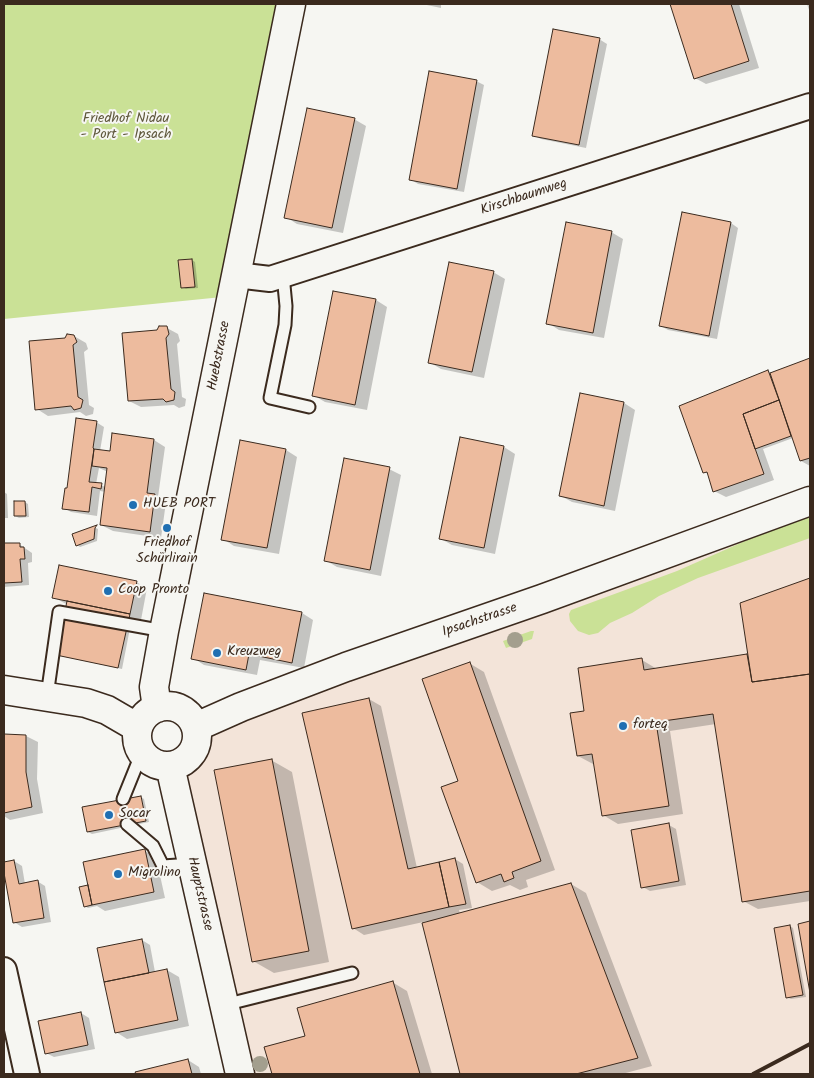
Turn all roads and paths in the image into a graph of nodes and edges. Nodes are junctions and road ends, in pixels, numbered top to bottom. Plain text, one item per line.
1 (291, 4) edge
2 (810, 106) edge
3 (236, 274) junction
4 (283, 275) junction
5 (309, 407) dead end
6 (810, 501) edge
7 (164, 631) junction
8 (4, 690) edge
9 (47, 696) junction
10 (157, 708) junction
11 (196, 727) junction
12 (140, 740) junction
13 (170, 766) junction
14 (123, 799) dead end
15 (127, 824) dead end
16 (192, 864) junction
17 (4, 970) edge
18 (352, 973) dead end
19 (224, 1005) junction
20 (27, 1074) edge
21 (240, 1074) edge

1 - 3 main road, Huebstrasse
2 - 4 street, Kirschbaumweg
3 - 4 street, Kirschbaumweg
3 - 7 main road, Huebstrasse
4 - 5 lane
6 - 11 main road, Ipsachstrasse
7 - 9 lane
7 - 10 main road, Huebstrasse
8 - 9 main road
9 - 12 main road
10 - 11 main road
10 - 12 main road
11 - 13 main road
12 - 13 main road
12 - 14 lane
13 - 16 main road, Hauptstrasse
15 - 16 lane
16 - 19 main road, Hauptstrasse
17 - 20 street
18 - 19 lane
19 - 21 main road, Hauptstrasse

